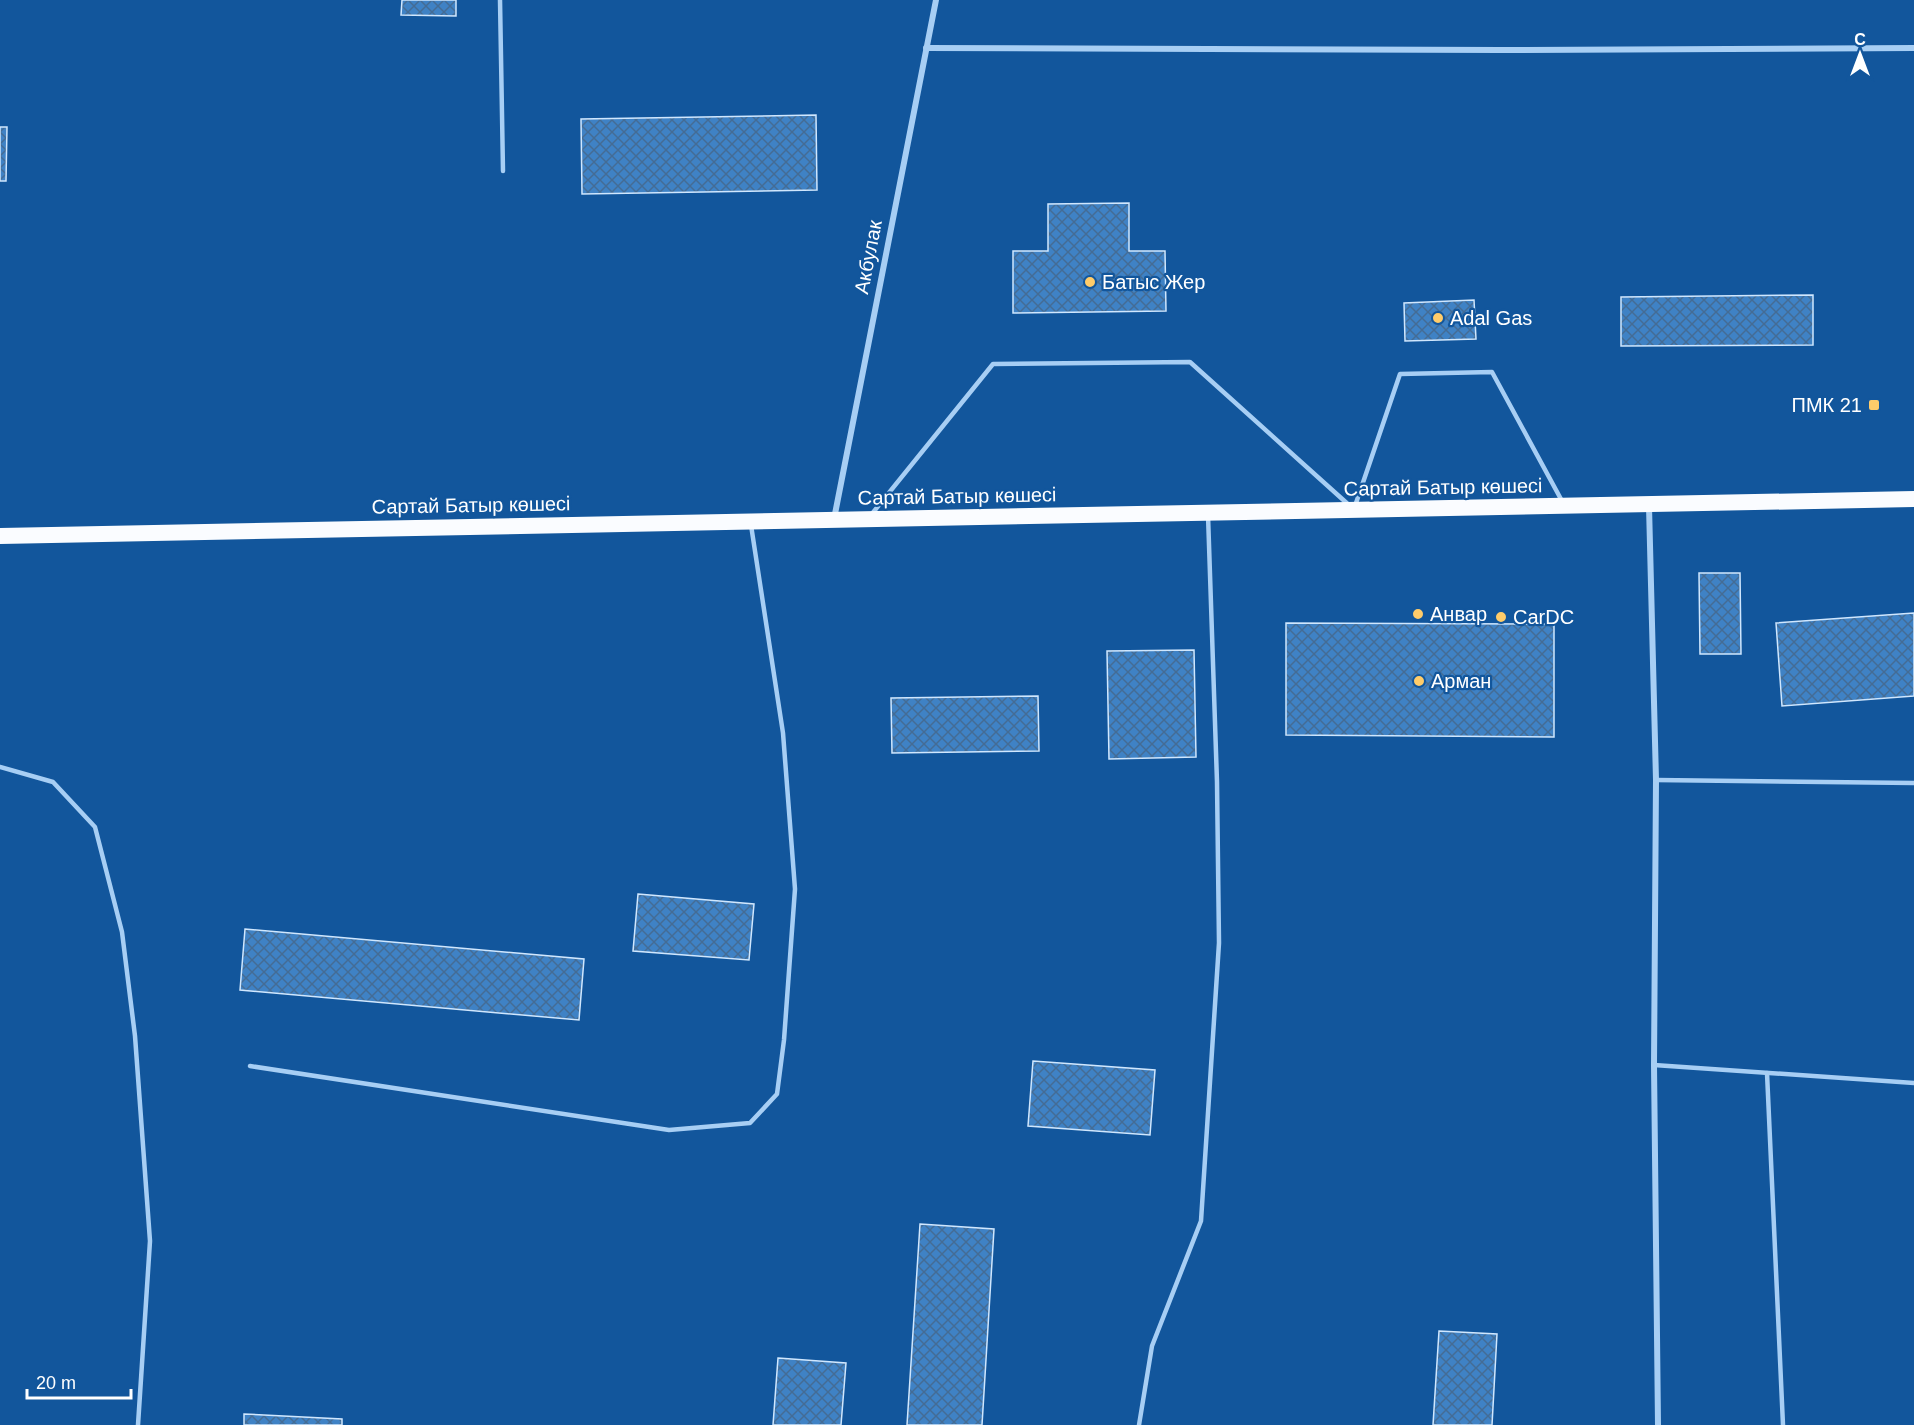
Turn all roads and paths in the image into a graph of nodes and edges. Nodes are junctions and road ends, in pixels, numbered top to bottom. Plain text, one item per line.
1 (500, 0) edge
2 (936, 0) edge
3 (926, 48) junction
4 (1914, 48) edge
5 (503, 171) dead end
6 (1914, 499) edge
7 (1649, 505) junction
8 (1565, 507) junction
9 (1354, 509) junction
10 (1208, 512) junction
11 (867, 519) junction
12 (750, 520) junction
13 (834, 520) junction
14 (0, 536) edge
15 (0, 767) edge
16 (1656, 780) junction
17 (1914, 783) edge
18 (1654, 1065) junction
19 (250, 1066) dead end
20 (1767, 1073) junction
21 (1914, 1083) edge
22 (138, 1425) edge
23 (1139, 1425) edge
24 (1658, 1425) edge
25 (1783, 1425) edge

1 - 5 lane
2 - 3 street, Акбулак
3 - 4 street
3 - 13 street, Акбулак
6 - 7 highway, Сартай Батыр көшесі
7 - 8 highway, Сартай Батыр көшесі
7 - 16 street
8 - 9 highway, Сартай Батыр көшесі
8 - 9 lane
9 - 10 highway, Сартай Батыр көшесі
9 - 11 lane
10 - 11 highway, Сартай Батыр көшесі
10 - 23 lane
11 - 13 highway, Сартай Батыр көшесі
12 - 13 highway, Сартай Батыр көшесі
12 - 14 highway, Сартай Батыр көшесі
12 - 19 lane
15 - 22 lane
16 - 17 lane
16 - 18 street
18 - 20 lane
18 - 24 street
20 - 21 lane
20 - 25 lane

